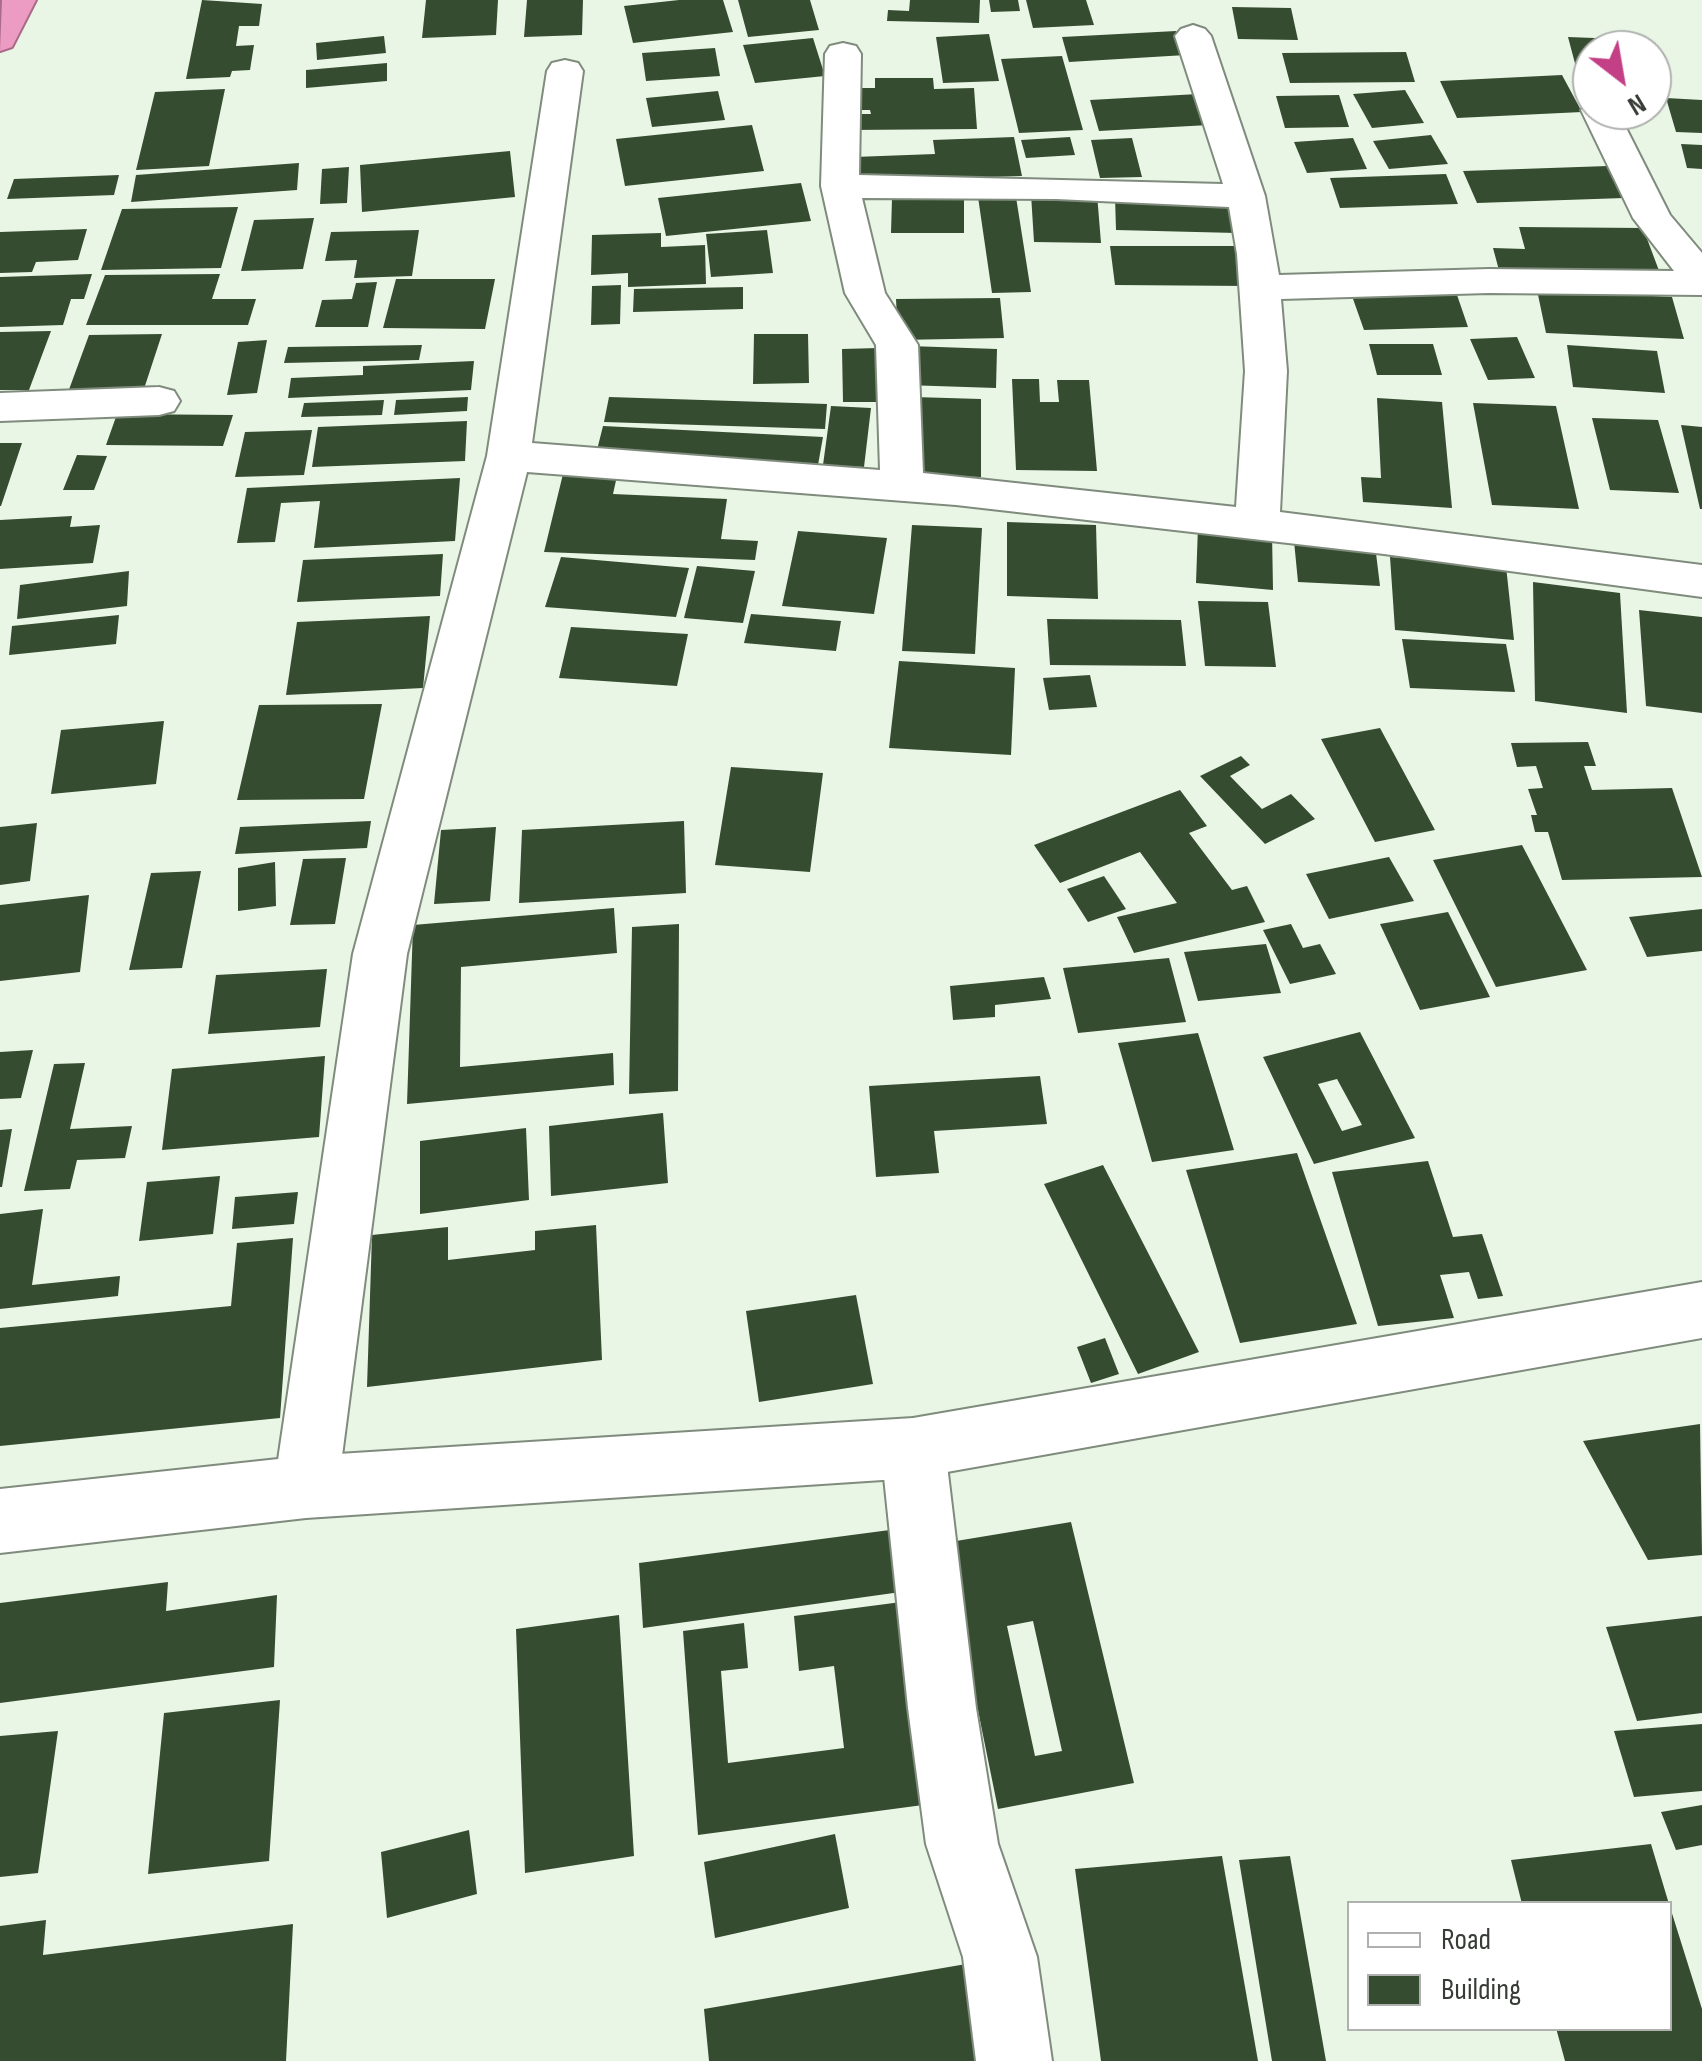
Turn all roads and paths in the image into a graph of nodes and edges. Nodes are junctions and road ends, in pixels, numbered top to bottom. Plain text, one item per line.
1 (19, 0) edge
2 (1193, 36) dead end
3 (0, 40) edge
4 (843, 54) dead end
5 (566, 71) dead end
6 (1608, 130) edge
7 (840, 186) junction
8 (1246, 196) junction
9 (1702, 281) edge
10 (1259, 288) junction
11 (159, 401) dead end
12 (0, 407) edge
13 (509, 456) junction
14 (902, 486) junction
15 (1257, 524) junction
16 (1702, 581) edge
17 (1702, 1310) edge
18 (913, 1448) junction
19 (306, 1487) junction
20 (0, 1521) edge
21 (1014, 2061) edge

1 - 3 highway
2 - 8 street
4 - 7 street
5 - 13 street
6 - 9 street
7 - 8 street
7 - 14 street
8 - 10 street
9 - 10 street
10 - 15 street
11 - 12 street
13 - 14 street
13 - 19 street
14 - 15 street
15 - 16 street
17 - 18 street
18 - 19 street
18 - 21 street
19 - 20 street

